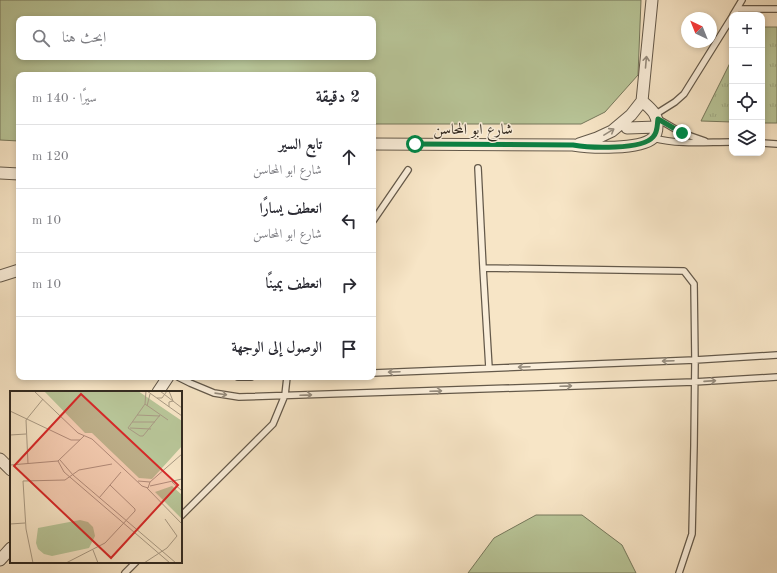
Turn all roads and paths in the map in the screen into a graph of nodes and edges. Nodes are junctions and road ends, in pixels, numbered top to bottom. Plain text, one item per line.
1 (652, 0) edge
2 (742, 0) edge
3 (737, 9) junction
4 (777, 9) edge
5 (735, 12) edge
6 (729, 22) edge
7 (642, 101) junction
8 (657, 120) junction
9 (626, 124) junction
10 (653, 138) junction
11 (709, 142) junction
12 (729, 142) edge
13 (765, 143) edge
14 (376, 144) edge
15 (777, 144) edge
16 (573, 145) junction
17 (631, 145) junction
18 (478, 168) dead end
19 (408, 170) dead end
20 (0, 174) edge
21 (16, 174) edge
22 (376, 217) edge
23 (483, 268) junction
24 (16, 271) edge
25 (0, 276) edge
26 (777, 355) edge
27 (695, 360) junction
28 (489, 368) junction
29 (376, 373) edge
30 (777, 377) edge
31 (166, 380) edge
32 (183, 380) edge
33 (287, 380) edge
34 (694, 382) junction
35 (159, 391) edge
36 (285, 395) junction
37 (0, 459) edge
38 (10, 469) edge
39 (182, 515) edge
40 (10, 549) edge
41 (0, 560) edge
42 (135, 563) edge
43 (125, 573) edge
44 (680, 573) edge

7 -> 1 street
2 - 3 lane
3 - 4 lane
3 - 5 lane
6 - 8 lane
7 - 8 street
7 - 9 street, شارع ابو المحاسن
8 - 9 street
8 - 10 street
8 - 11 lane
16 -> 9 street, شارع ابو المحاسن
9 - 17 street
10 - 11 lane
10 - 17 street, شارع ابو المحاسن
11 - 12 lane
13 - 15 lane
14 - 16 street, شارع ابو المحاسن
16 - 17 street, شارع ابو المحاسن
18 - 23 lane
19 - 22 lane
20 - 21 street
23 - 27 lane
23 - 28 lane
24 - 25 street
26 - 27 lane
27 -> 28 lane
27 - 34 lane
28 -> 29 lane
34 -> 30 lane
31 - 35 street
32 -> 36 lane
33 - 36 lane
36 -> 34 lane
34 - 44 lane
36 - 39 lane
37 - 38 street
40 - 41 street
42 - 43 lane

